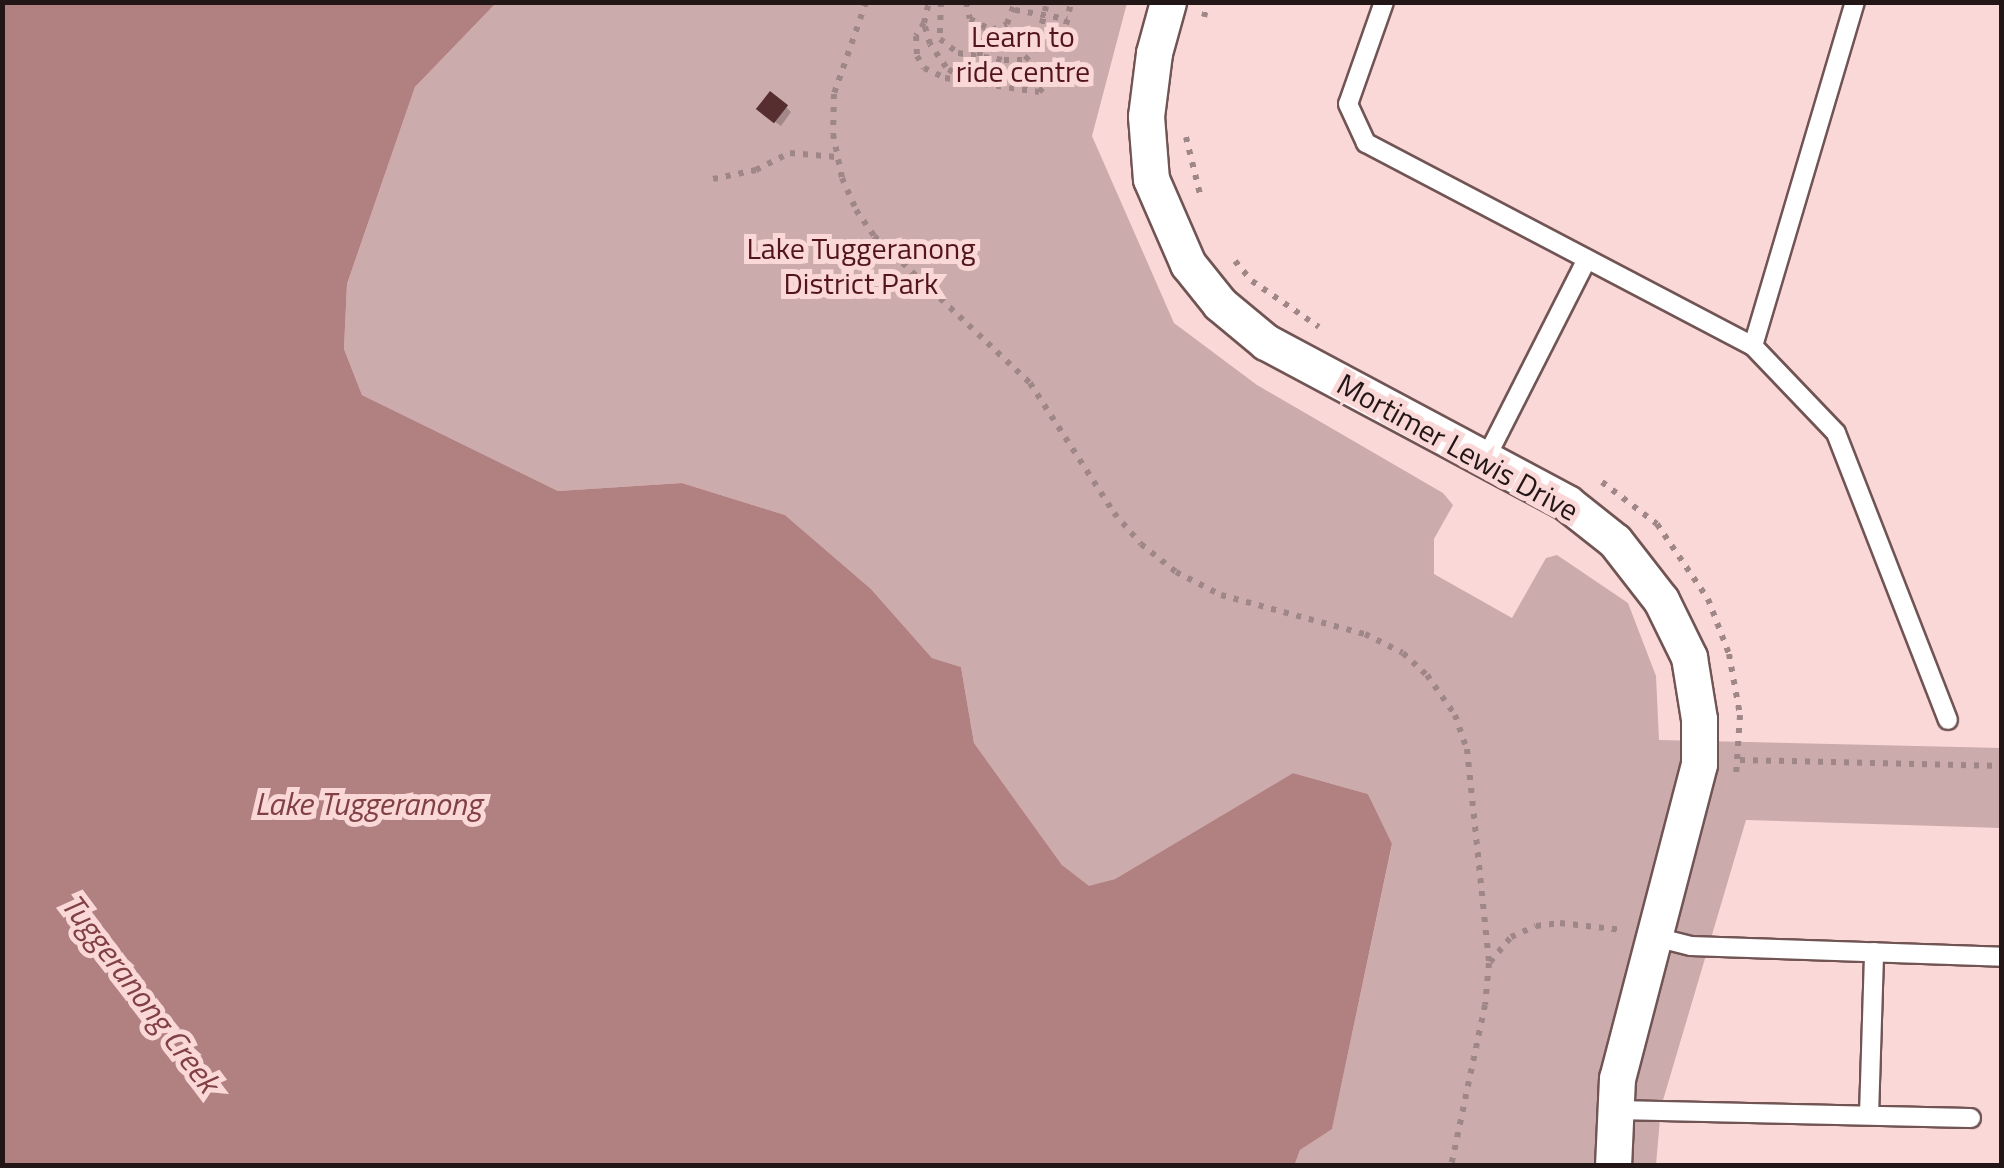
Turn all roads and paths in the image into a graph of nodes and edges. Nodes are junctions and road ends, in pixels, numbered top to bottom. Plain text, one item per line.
1 (866, 2) edge
2 (929, 2) edge
3 (942, 2) edge
4 (966, 2) edge
5 (1047, 2) edge
6 (1071, 2) edge
7 (1168, 2) edge
8 (1208, 2) edge
9 (1384, 2) edge
10 (1855, 2) edge
11 (1015, 6) edge
12 (1044, 15) junction
13 (1067, 19) junction
14 (1203, 20) dead end
15 (924, 23) junction
16 (984, 29) junction
17 (980, 56) junction
18 (963, 80) junction
19 (976, 82) junction
20 (1184, 126) dead end
21 (837, 156) junction
22 (712, 179) dead end
23 (1204, 207) dead end
24 (1224, 247) dead end
25 (1587, 259) junction
26 (1330, 332) dead end
27 (1753, 346) junction
28 (1486, 460) junction
29 (1589, 474) dead end
30 (1948, 720) dead end
31 (1740, 760) junction
32 (2002, 766) edge
33 (1735, 778) dead end
34 (1643, 934) junction
35 (1874, 952) junction
36 (2002, 957) edge
37 (1489, 963) junction
38 (1615, 1110) junction
39 (1868, 1116) junction
40 (1971, 1118) dead end
41 (1451, 1166) edge
42 (1613, 1166) edge

1 - 21 path
2 - 15 path
3 - 17 path
4 - 16 path
5 - 12 path
6 - 13 path
7 - 28 street, Mortimer Lewis Drive
8 - 14 path
9 - 25 lane
10 - 27 lane
11 - 12 path
11 - 16 path
12 - 13 path
12 - 17 path
13 - 19 path
15 - 18 path
15 - 18 path
16 - 17 path
17 - 19 path
18 - 19 path
20 - 23 path
21 - 22 path
21 - 37 path
24 - 26 path
25 - 27 lane
25 - 28 lane
27 - 30 lane
28 - 34 street, Mortimer Lewis Drive
29 - 31 path
31 - 32 path
31 - 33 path
34 - 35 lane
34 - 37 path
34 - 38 street, Mortimer Lewis Drive
35 - 36 lane
35 - 39 lane
37 - 41 path
38 - 39 lane
38 - 42 street, Mortimer Lewis Drive
39 - 40 lane

